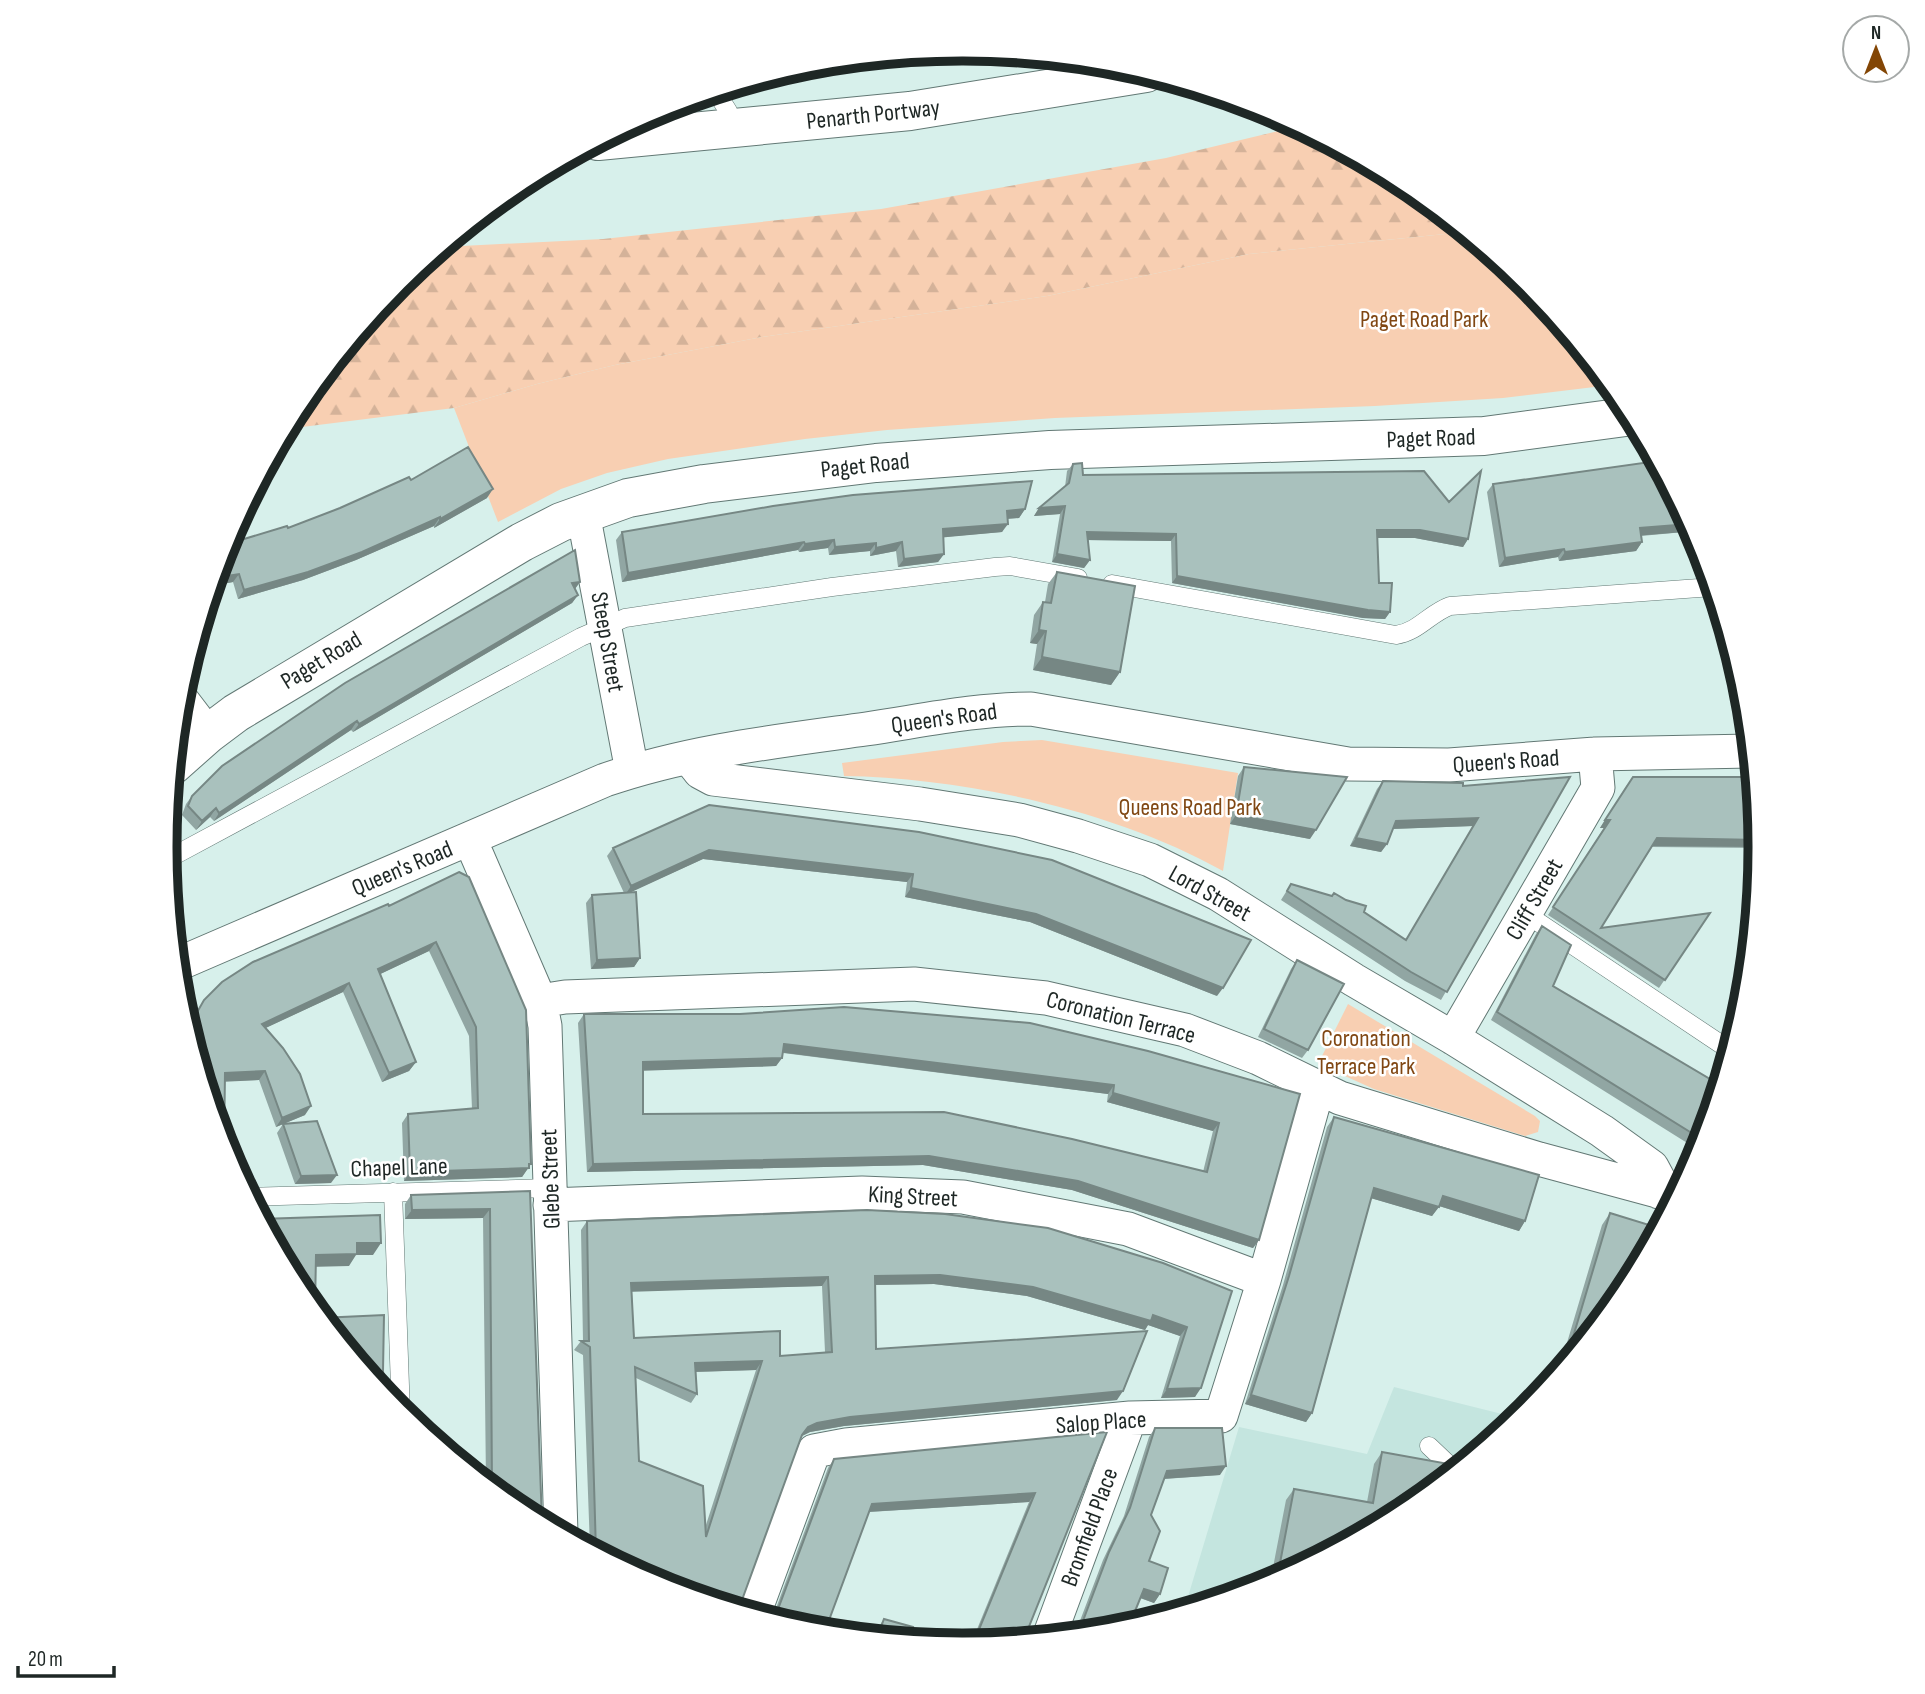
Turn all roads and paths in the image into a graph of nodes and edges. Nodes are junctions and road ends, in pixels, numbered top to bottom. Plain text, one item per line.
1 (1121, 77) edge
2 (721, 100) edge
3 (730, 129) junction
4 (631, 135) edge
5 (1621, 418) edge
6 (583, 513) junction
7 (1704, 588) edge
8 (606, 626) junction
9 (189, 709) edge
10 (208, 733) junction
11 (1743, 751) edge
12 (1595, 754) junction
13 (182, 757) edge
14 (689, 758) junction
15 (632, 771) junction
16 (470, 839) junction
17 (177, 854) edge
18 (1526, 914) junction
19 (185, 961) edge
20 (540, 1001) junction
21 (1453, 1038) junction
22 (1722, 1045) edge
23 (1318, 1088) junction
24 (393, 1192) junction
25 (1668, 1194) edge
26 (550, 1196) junction
27 (259, 1197) edge
28 (1264, 1280) junction
29 (400, 1396) edge
30 (1130, 1418) junction
31 (1429, 1446) dead end
32 (1448, 1464) edge
33 (561, 1521) edge
34 (757, 1605) edge
35 (1053, 1627) edge

1 - 3 street, Penarth Portway
2 - 3 lane
3 - 4 street, Penarth Portway
5 - 6 street, Paget Road
6 - 8 street, Steep Street
6 - 10 street, Paget Road
7 - 8 lane
8 - 15 street, Steep Street
8 - 17 lane
9 - 10 street
10 - 13 street, Paget Road
11 - 12 street, Queen's Road
12 - 14 street, Queen's Road
12 - 18 street, Cliff Street
14 - 15 street, Queen's Road
14 - 21 street, Lord Street
15 - 16 street, Queen's Road
16 - 19 street, Queen's Road
16 - 20 street, Glebe Street
18 - 21 street, Cliff Street
18 - 22 lane
20 - 23 street, Coronation Terrace
20 - 26 street, Glebe Street
21 - 25 street, Lord Street
23 - 25 street, Coronation Terrace
23 - 28 street, Salop Place
24 - 26 lane, Chapel Lane
24 - 27 lane, Chapel Lane
24 - 29 lane
26 - 28 street, King Street
26 - 33 street, Glebe Street
28 - 30 street, Salop Place
30 - 34 street, Salop Place
30 - 35 street, Bromfield Place
31 - 32 lane

